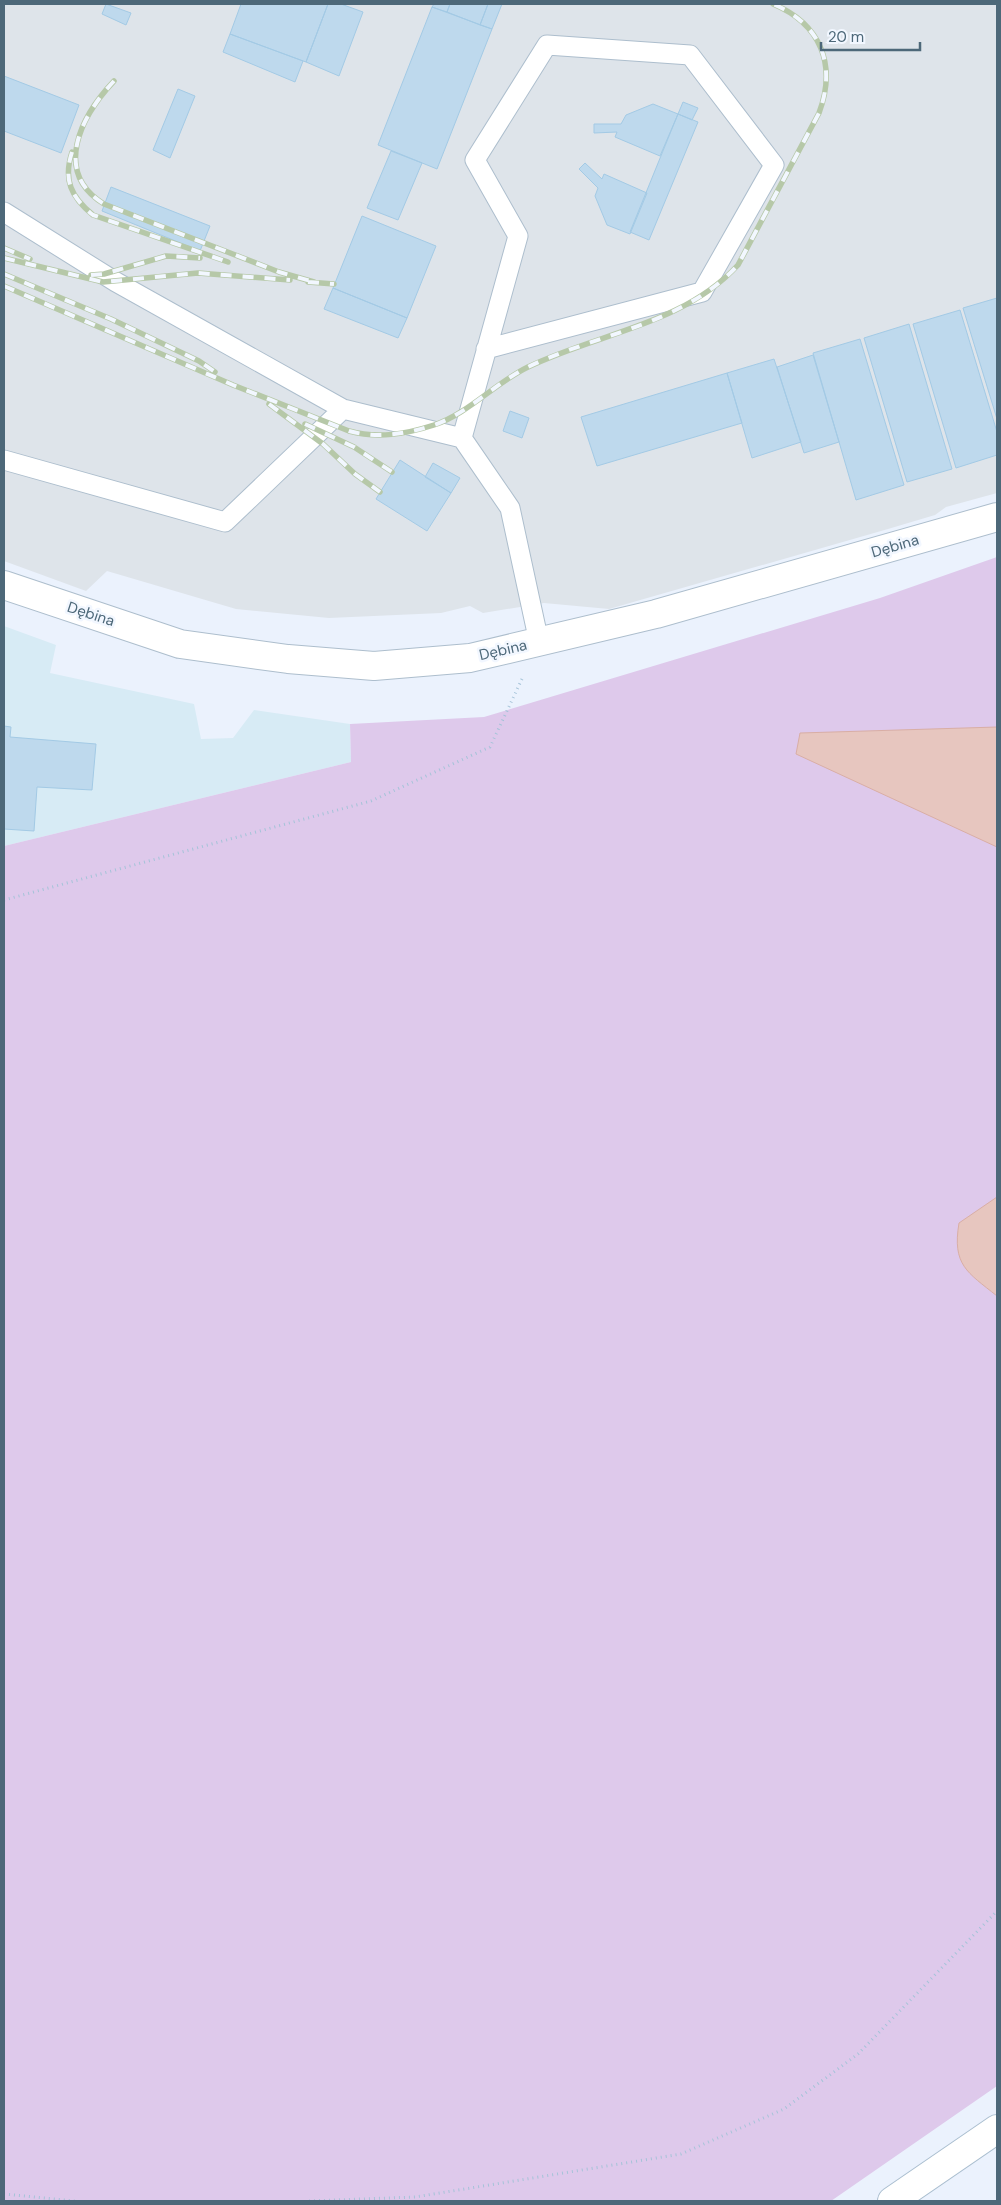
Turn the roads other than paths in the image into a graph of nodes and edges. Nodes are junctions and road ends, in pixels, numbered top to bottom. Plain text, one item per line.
1 (4, 212) edge
2 (486, 349) junction
3 (343, 408) junction
4 (462, 438) junction
5 (4, 460) edge
6 (997, 517) edge
7 (4, 585) edge
8 (539, 642) junction
9 (997, 2129) edge
10 (892, 2201) edge

1 - 3 lane
2 - 2 lane
2 - 4 lane
3 - 4 lane
3 - 5 lane
4 - 8 lane
6 - 8 street, Dębina
7 - 8 street, Dębina
9 - 10 street

